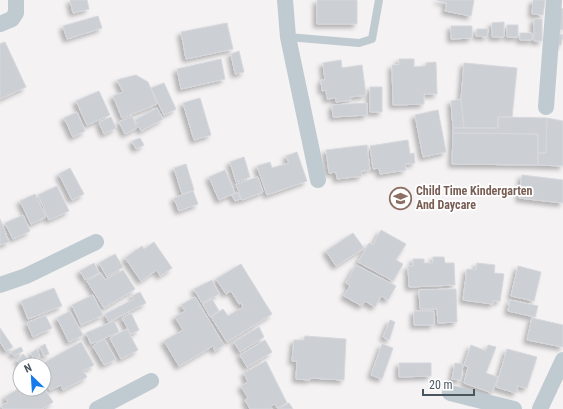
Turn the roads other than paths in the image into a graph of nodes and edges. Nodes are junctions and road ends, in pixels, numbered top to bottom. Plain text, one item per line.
1 (16, 0) edge
2 (285, 0) edge
3 (379, 0) edge
4 (554, 0) edge
5 (0, 24) edge
6 (288, 37) junction
7 (546, 107) dead end
8 (318, 180) dead end
9 (96, 242) dead end
10 (0, 285) edge
11 (563, 360) edge
12 (151, 381) dead end
13 (450, 393) dead end
14 (97, 409) edge
15 (514, 409) edge
16 (540, 409) edge

1 - 5 street
2 - 6 street
3 - 6 lane
4 - 7 street
6 - 8 street
9 - 10 street
11 - 16 street
12 - 14 street
13 - 15 street

